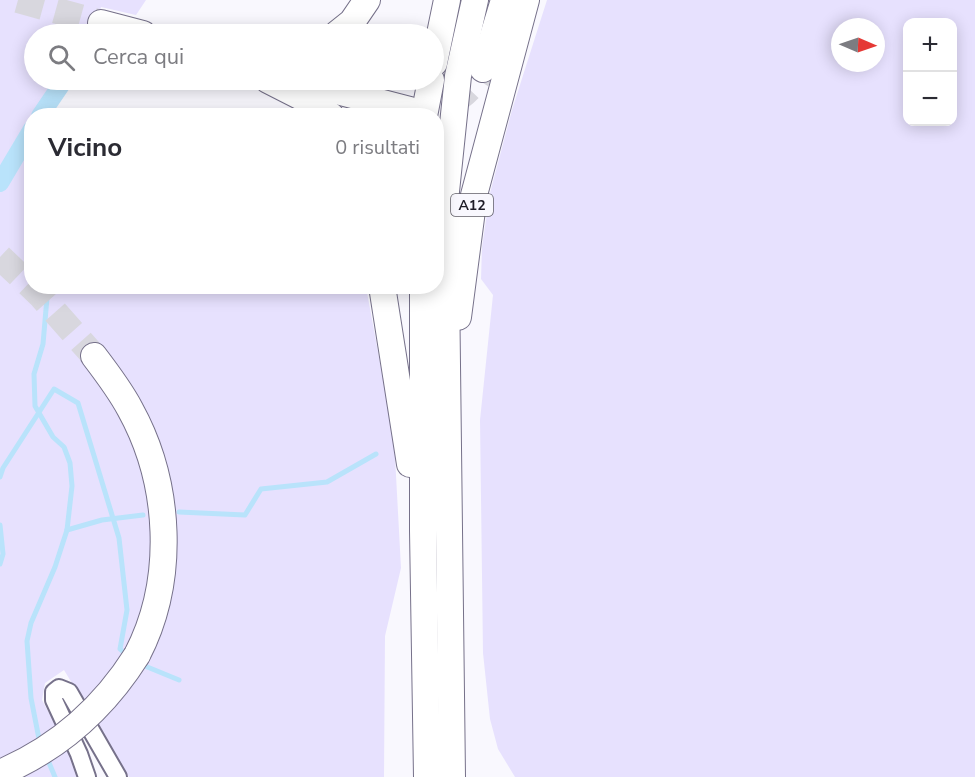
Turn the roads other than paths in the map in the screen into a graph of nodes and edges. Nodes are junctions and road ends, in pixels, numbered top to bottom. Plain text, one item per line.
1 (368, 0) edge
2 (387, 0) edge
3 (447, 0) edge
4 (475, 0) edge
5 (504, 0) edge
6 (526, 0) edge
7 (101, 23) tunnel mouth
8 (105, 24) edge
9 (350, 24) edge
10 (373, 24) edge
11 (442, 24) edge
12 (483, 69) tunnel mouth
13 (288, 90) edge
14 (331, 90) edge
15 (427, 90) edge
16 (321, 108) edge
17 (398, 108) edge
18 (419, 108) edge
19 (383, 294) edge
20 (423, 294) edge
21 (94, 356) tunnel mouth
22 (447, 416) junction
23 (423, 531) junction
24 (0, 773) edge
25 (87, 777) edge
26 (118, 777) edge
27 (428, 777) edge
28 (452, 777) edge

1 - 9 highway
2 - 10 highway
3 - 11 highway
4 - 22 highway
5 - 12 highway
6 - 22 highway, A12
7 - 8 highway
13 - 16 highway
14 - 17 highway
15 - 18 highway
19 - 23 highway
20 - 23 highway
21 - 24 highway, bridge
22 - 28 highway
23 - 27 highway
25 - 26 street

